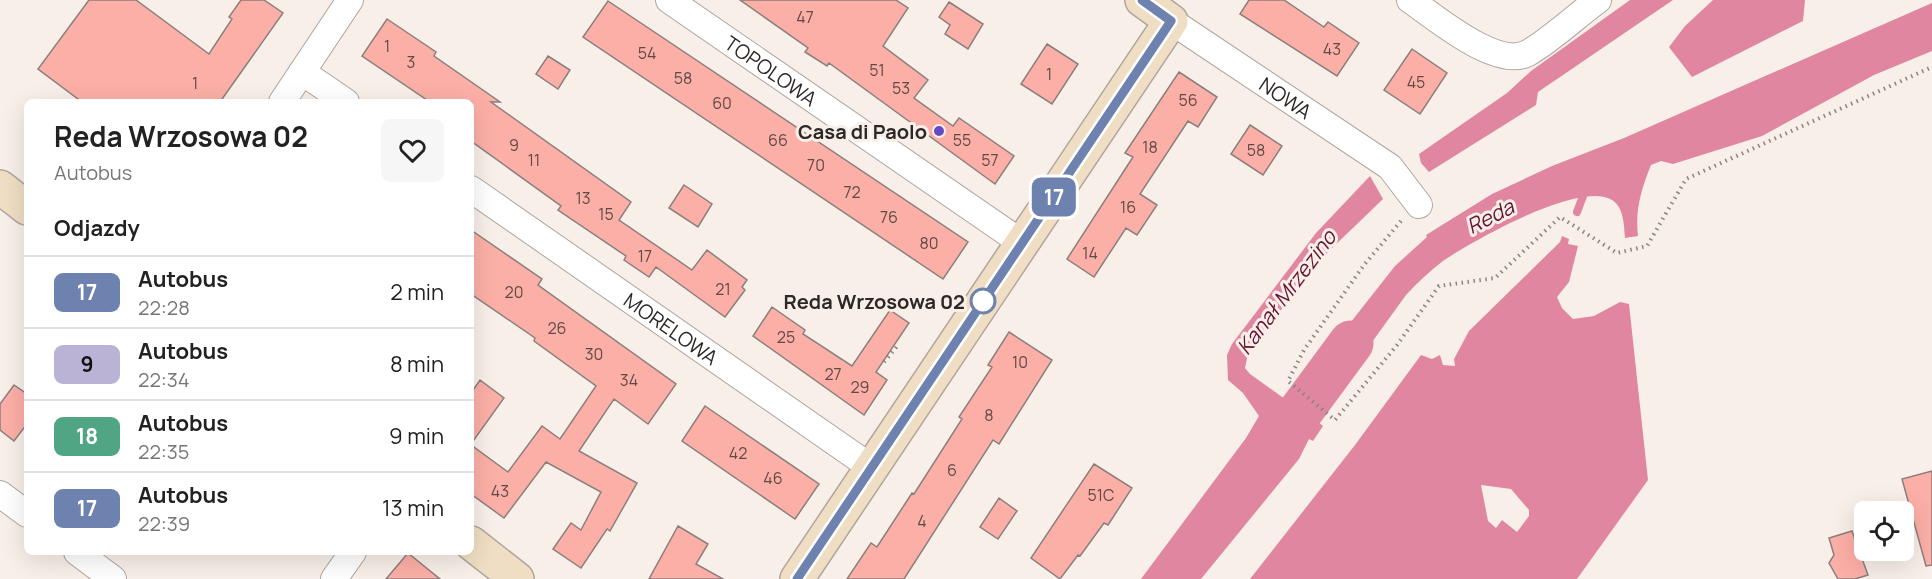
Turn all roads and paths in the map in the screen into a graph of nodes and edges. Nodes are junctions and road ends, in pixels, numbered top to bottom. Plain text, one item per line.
1 (350, 0) edge
2 (669, 0) edge
3 (1142, 0) edge
4 (1410, 0) edge
5 (1598, 0) edge
6 (1171, 21) junction
7 (1932, 68) edge
8 (302, 72) junction
9 (284, 99) edge
10 (342, 99) edge
11 (0, 187) edge
12 (474, 191) edge
13 (1419, 205) joint
14 (24, 206) edge
15 (1022, 243) junction
16 (899, 344) dead end
17 (884, 362) dead end
18 (872, 468) junction
19 (0, 494) edge
20 (24, 512) edge
21 (474, 545) edge
22 (81, 555) edge
23 (351, 555) edge
24 (113, 579) edge
25 (334, 579) edge
26 (517, 579) edge
27 (797, 579) edge

1 - 8 street
2 - 15 street, TOPOLOWA
3 - 6 street, NOWA
4 - 5 street
6 - 13 street, NOWA
6 - 15 street
7 - 13 path
8 - 9 street
8 - 10 street
11 - 14 street
12 - 18 street, MORELOWA
15 - 18 street
16 - 17 path
18 - 27 street
19 - 20 street
21 - 26 street
22 - 24 street
23 - 25 street

